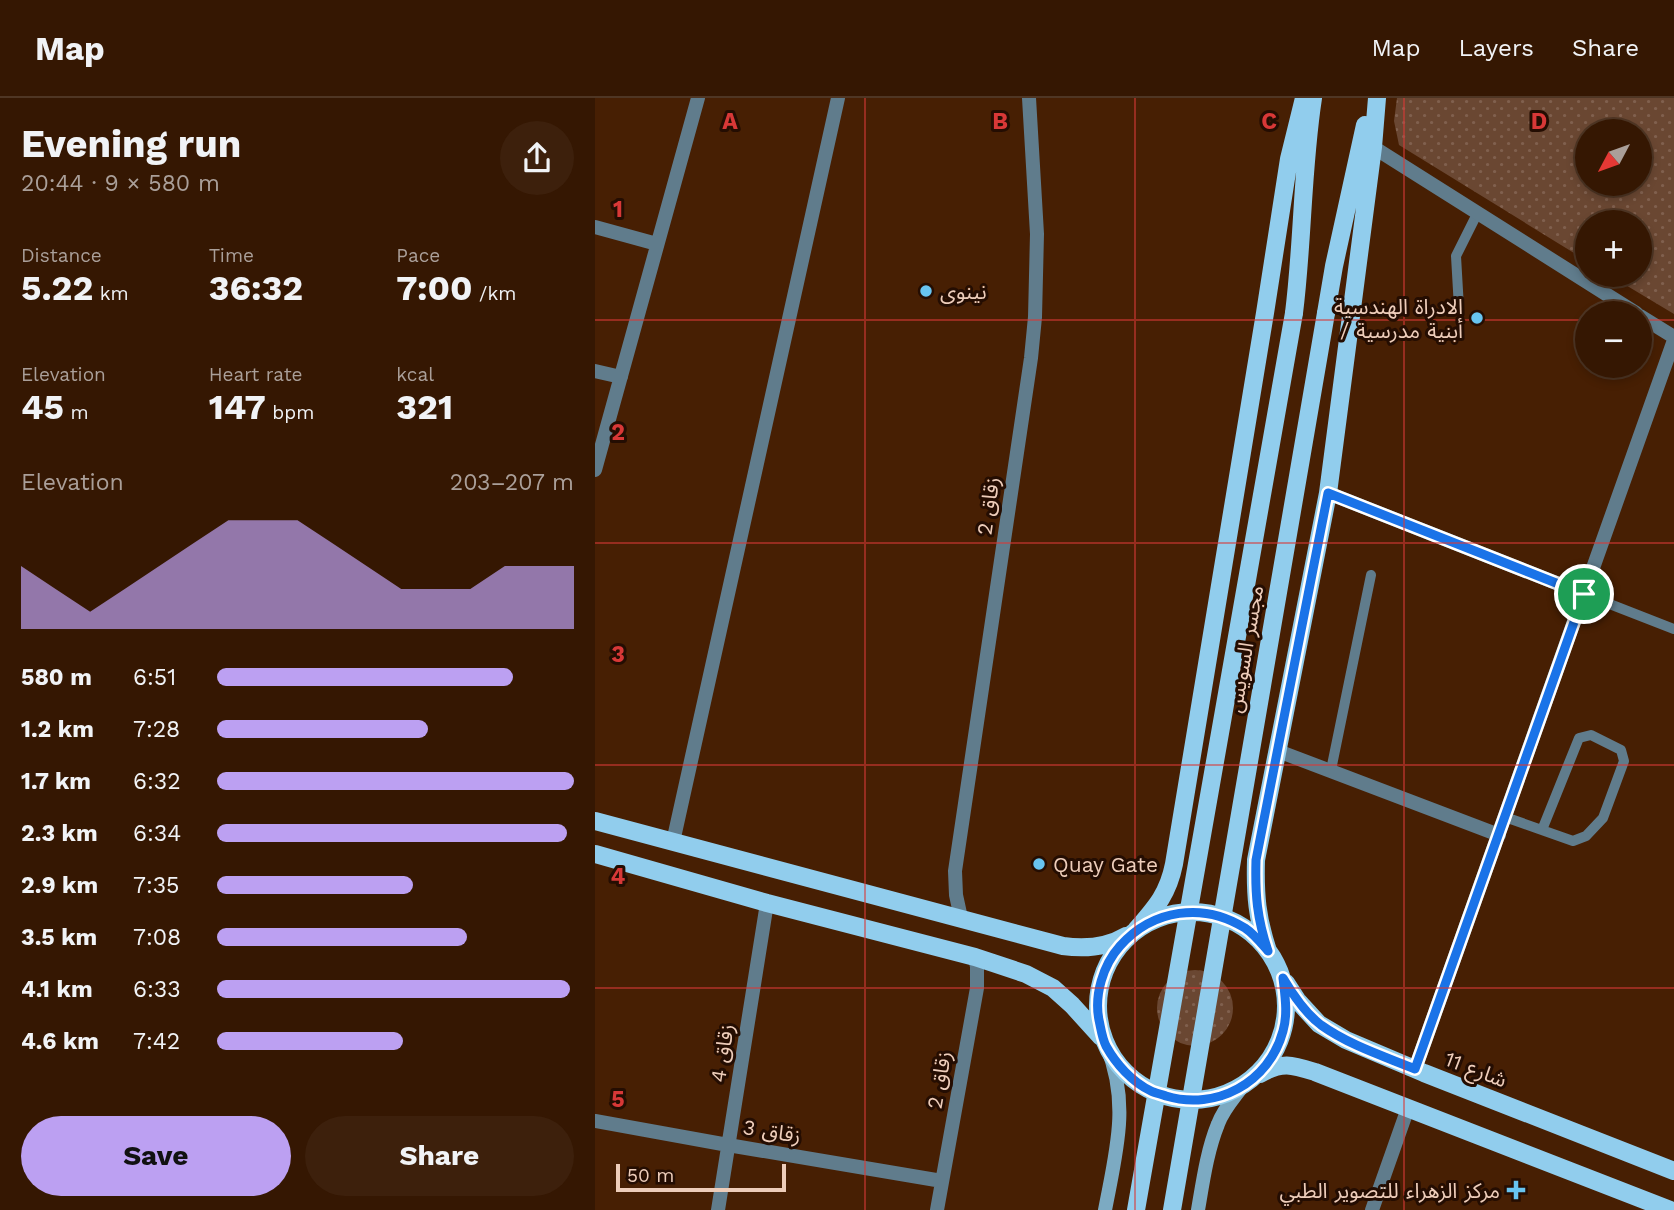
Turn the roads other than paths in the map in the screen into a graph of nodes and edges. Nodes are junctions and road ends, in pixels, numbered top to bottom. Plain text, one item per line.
1 (698, 98) edge
2 (838, 98) edge
3 (1029, 98) edge
4 (1304, 98) edge
5 (1313, 98) edge
6 (1371, 98) edge
7 (1377, 98) edge
8 (1373, 147) junction
9 (1477, 214) junction
10 (595, 227) edge
11 (657, 244) junction
12 (1617, 301) edge
13 (1459, 308) dead end
14 (1652, 324) edge
15 (1674, 339) edge
16 (595, 371) edge
17 (621, 377) junction
18 (595, 470) edge
19 (1328, 493) junction
20 (1371, 575) dead end
21 (1584, 594) junction
22 (1674, 629) edge
23 (1278, 751) junction
24 (1331, 770) junction
25 (1505, 817) junction
26 (595, 821) edge
27 (1542, 830) junction
28 (1499, 835) junction
29 (673, 842) junction
30 (595, 854) edge
31 (768, 903) junction
32 (961, 918) junction
33 (1133, 932) junction
34 (1268, 951) junction
35 (975, 957) junction
36 (1283, 978) junction
37 (1105, 1044) junction
38 (1415, 1069) junction
39 (1257, 1075) junction
40 (1242, 1087) junction
41 (1408, 1108) junction
42 (595, 1121) edge
43 (728, 1145) junction
44 (1674, 1171) edge
45 (942, 1181) junction
46 (718, 1210) edge
47 (937, 1210) edge
48 (1105, 1210) edge
49 (1136, 1210) edge
50 (1172, 1210) edge
51 (1198, 1210) edge
52 (1371, 1210) edge
53 (1670, 1210) edge

1 - 11 street
2 - 29 street
3 - 32 street, زقاق 2
4 - 33 main road
5 - 49 main road, مجسر السويس, bridge
6 - 50 main road, مجسر السويس, bridge
7 - 8 main road
8 - 9 street
8 - 19 main road
9 - 12 street
9 - 13 lane
10 - 11 street
11 - 17 street
14 - 15 street
15 - 21 street
16 - 17 street
17 - 18 street
19 - 21 street
19 - 23 main road
20 - 24 lane
21 - 22 lane
21 - 25 street
23 - 24 street
23 - 34 main road
24 - 28 street
25 - 27 lane
25 - 28 street
26 - 29 main road
27 - 27 lane
28 - 38 street
29 - 32 main road
30 - 31 main road
31 - 35 main road
31 - 43 street, زقاق 4
32 - 33 main road
33 - 34 main road
33 - 37 main road
34 - 36 main road
35 - 37 main road
35 - 45 street, زقاق 2
36 - 38 main road, شارع 11
36 - 39 main road
37 - 40 main road
37 - 48 street
38 - 44 main road, شارع 11
39 - 40 main road
39 - 41 main road
40 - 51 street
41 - 52 street
41 - 53 main road
42 - 43 street, زقاق 3
43 - 45 street, زقاق 3
43 - 46 street, زقاق 4
45 - 47 street, زقاق 2

